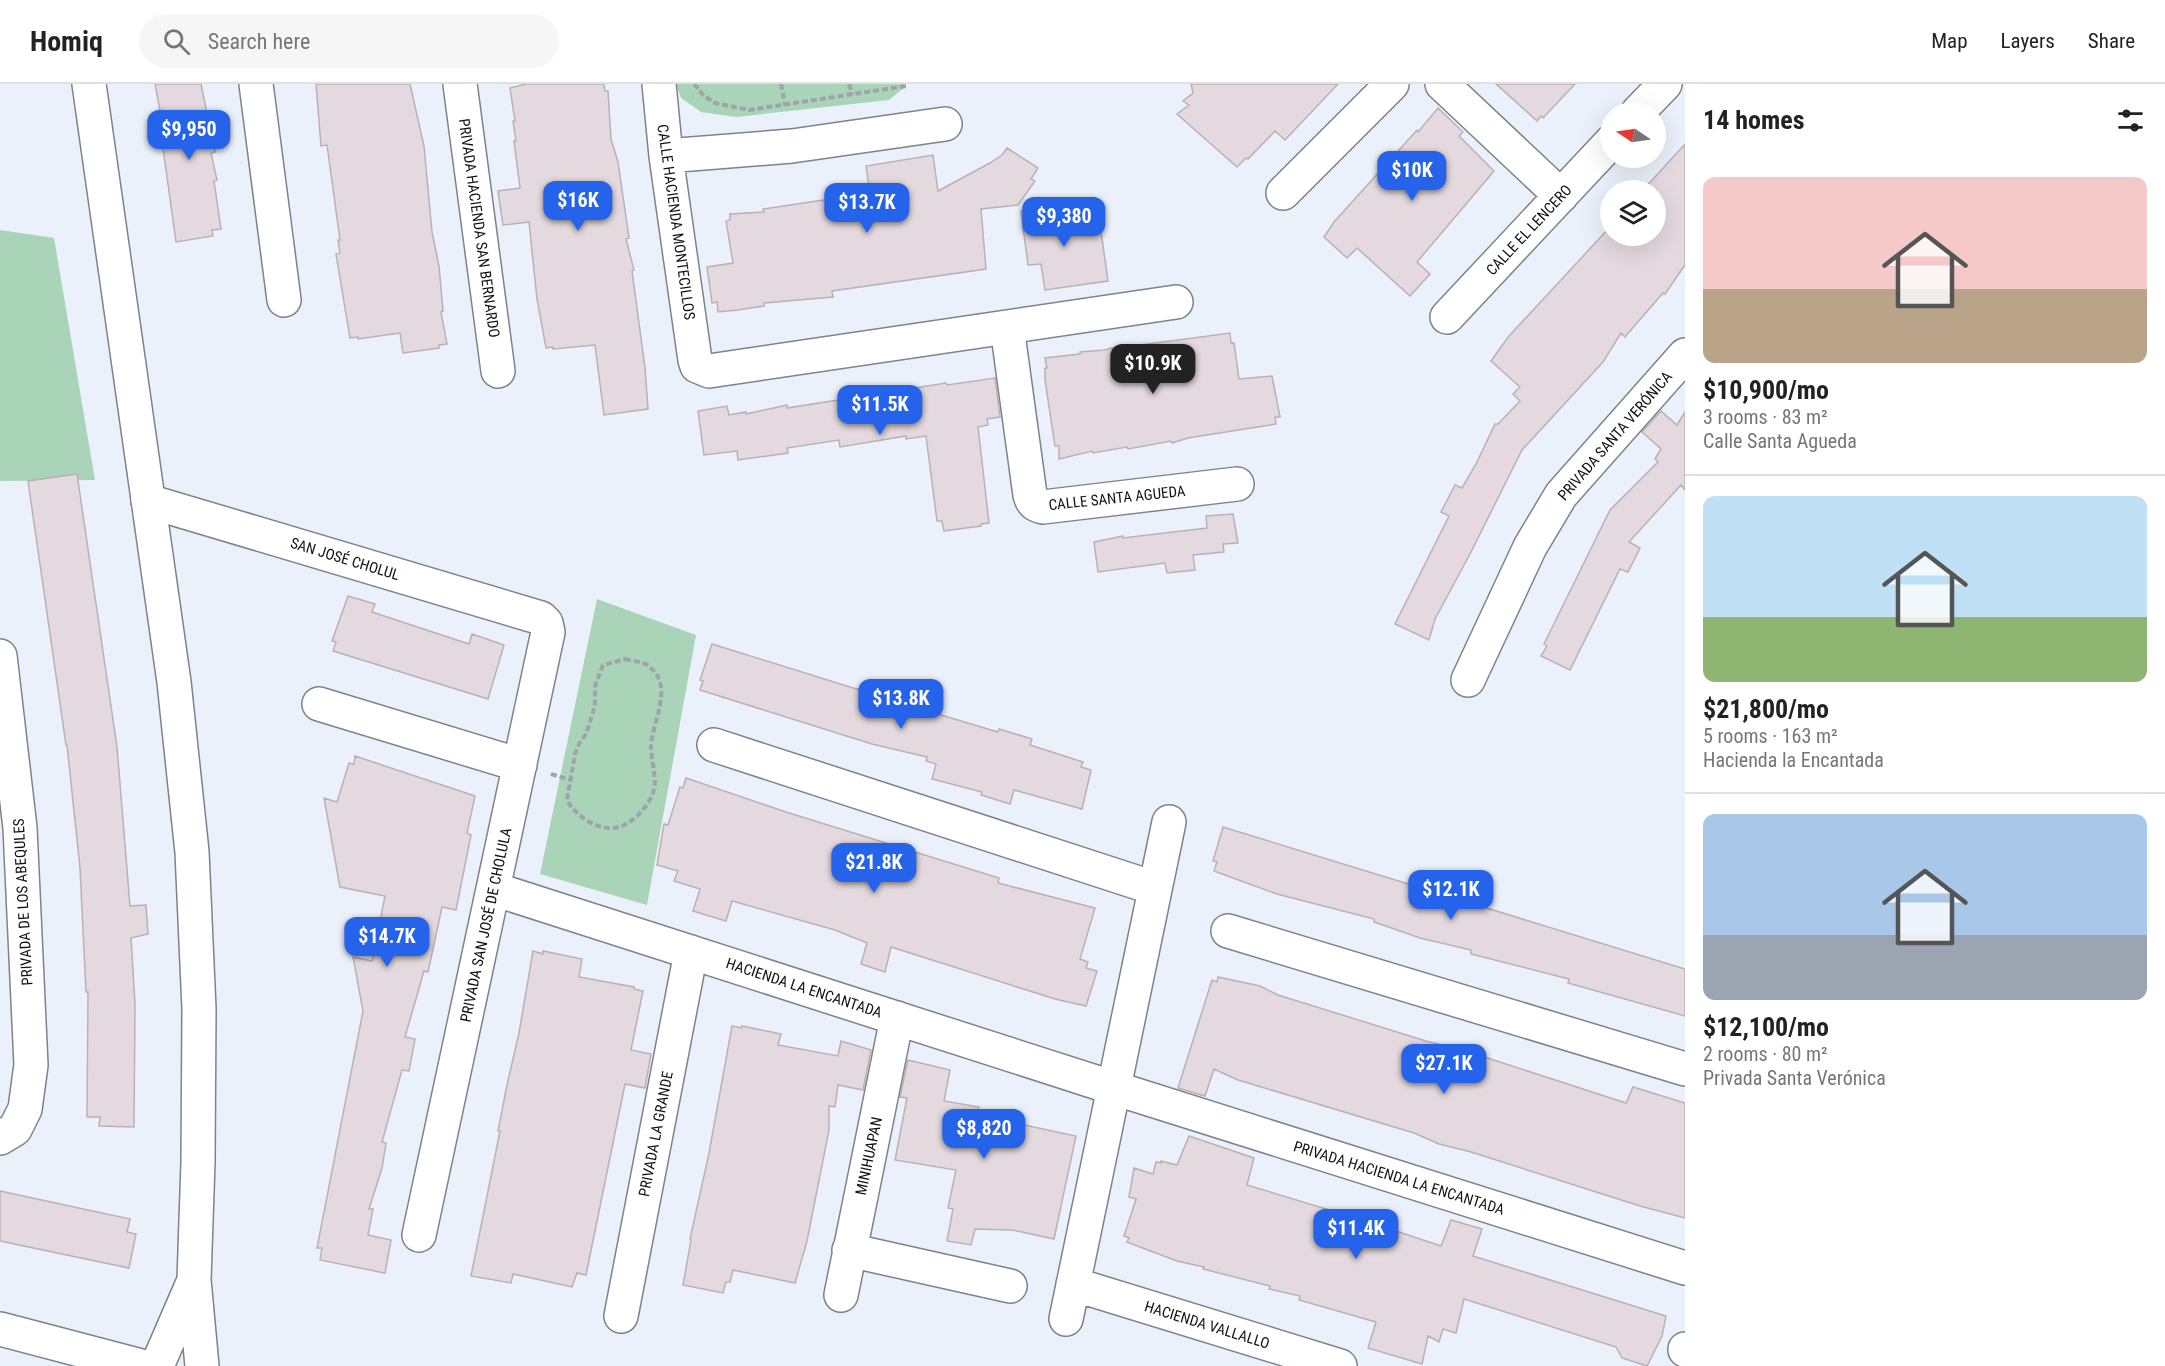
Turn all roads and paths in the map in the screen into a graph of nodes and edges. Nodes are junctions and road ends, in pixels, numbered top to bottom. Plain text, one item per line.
1 (89, 84) edge
2 (256, 84) edge
3 (460, 84) edge
4 (658, 84) edge
5 (694, 84) edge
6 (781, 84) edge
7 (849, 84) edge
8 (1392, 84) edge
9 (1442, 84) edge
10 (1665, 84) edge
11 (906, 86) dead end
12 (852, 94) junction
13 (1648, 102) edge
14 (785, 105) junction
15 (945, 124) dead end
16 (1600, 154) edge
17 (666, 156) junction
18 (1283, 193) dead end
19 (1562, 196) junction
20 (284, 300) dead end
21 (1176, 302) dead end
22 (1447, 317) dead end
23 (1007, 327) junction
24 (1685, 355) edge
25 (498, 371) dead end
26 (1237, 484) dead end
27 (148, 501) junction
28 (541, 618) joint
29 (0, 656) edge
30 (1468, 680) dead end
31 (319, 704) dead end
32 (714, 744) dead end
33 (520, 765) junction
34 (1169, 822) dead end
35 (608, 827) joint
36 (1154, 888) junction
37 (494, 889) junction
38 (1228, 931) dead end
39 (691, 952) junction
40 (897, 1018) junction
41 (1685, 1069) edge
42 (1114, 1088) junction
43 (0, 1138) edge
44 (419, 1235) dead end
45 (849, 1250) junction
46 (1685, 1268) edge
47 (194, 1281) junction
48 (1073, 1284) junction
49 (1010, 1286) dead end
50 (841, 1295) dead end
51 (621, 1316) dead end
52 (1066, 1319) dead end
53 (0, 1329) edge
54 (141, 1366) edge
55 (157, 1366) edge
56 (202, 1366) edge
57 (1340, 1366) edge

1 - 27 street
2 - 20 street
3 - 25 street, PRIVADA HACIENDA SAN BERNARDO
4 - 17 street, CALLE HACIENDA MONTECILLOS
5 - 14 path
6 - 14 path
7 - 12 path
8 - 18 street
9 - 19 street
10 - 13 street
11 - 12 path
12 - 14 path
15 - 17 street
16 - 19 street, CALLE EL LENCERO
17 - 23 street, CALLE HACIENDA MONTECILLOS
19 - 22 street, CALLE EL LENCERO
21 - 23 street
23 - 26 street, CALLE SANTA AGUEDA
24 - 30 street, PRIVADA SANTA VERÓNICA
27 - 28 street, SAN JOSÉ CHOLUL
27 - 47 street
28 - 33 street, PRIVADA SAN JOSÉ DE CHOLULA
29 - 43 street, PRIVADA DE LOS ABEQULES
31 - 33 street
32 - 36 street
33 - 37 street, PRIVADA SAN JOSÉ DE CHOLULA
34 - 36 street
35 - 35 path
36 - 42 street
37 - 39 street, HACIENDA LA ENCANTADA
37 - 44 street, PRIVADA SAN JOSÉ DE CHOLULA
38 - 41 street
39 - 40 street, HACIENDA LA ENCANTADA
39 - 51 street, PRIVADA LA GRANDE
40 - 42 street, HACIENDA LA ENCANTADA
40 - 45 street, MINIHUAPAN
42 - 46 street, PRIVADA HACIENDA LA ENCANTADA
42 - 48 street
45 - 49 street
45 - 50 street, MINIHUAPAN
47 - 55 street
47 - 56 street
48 - 52 street
48 - 57 street, HACIENDA VALLALLO
53 - 54 street

